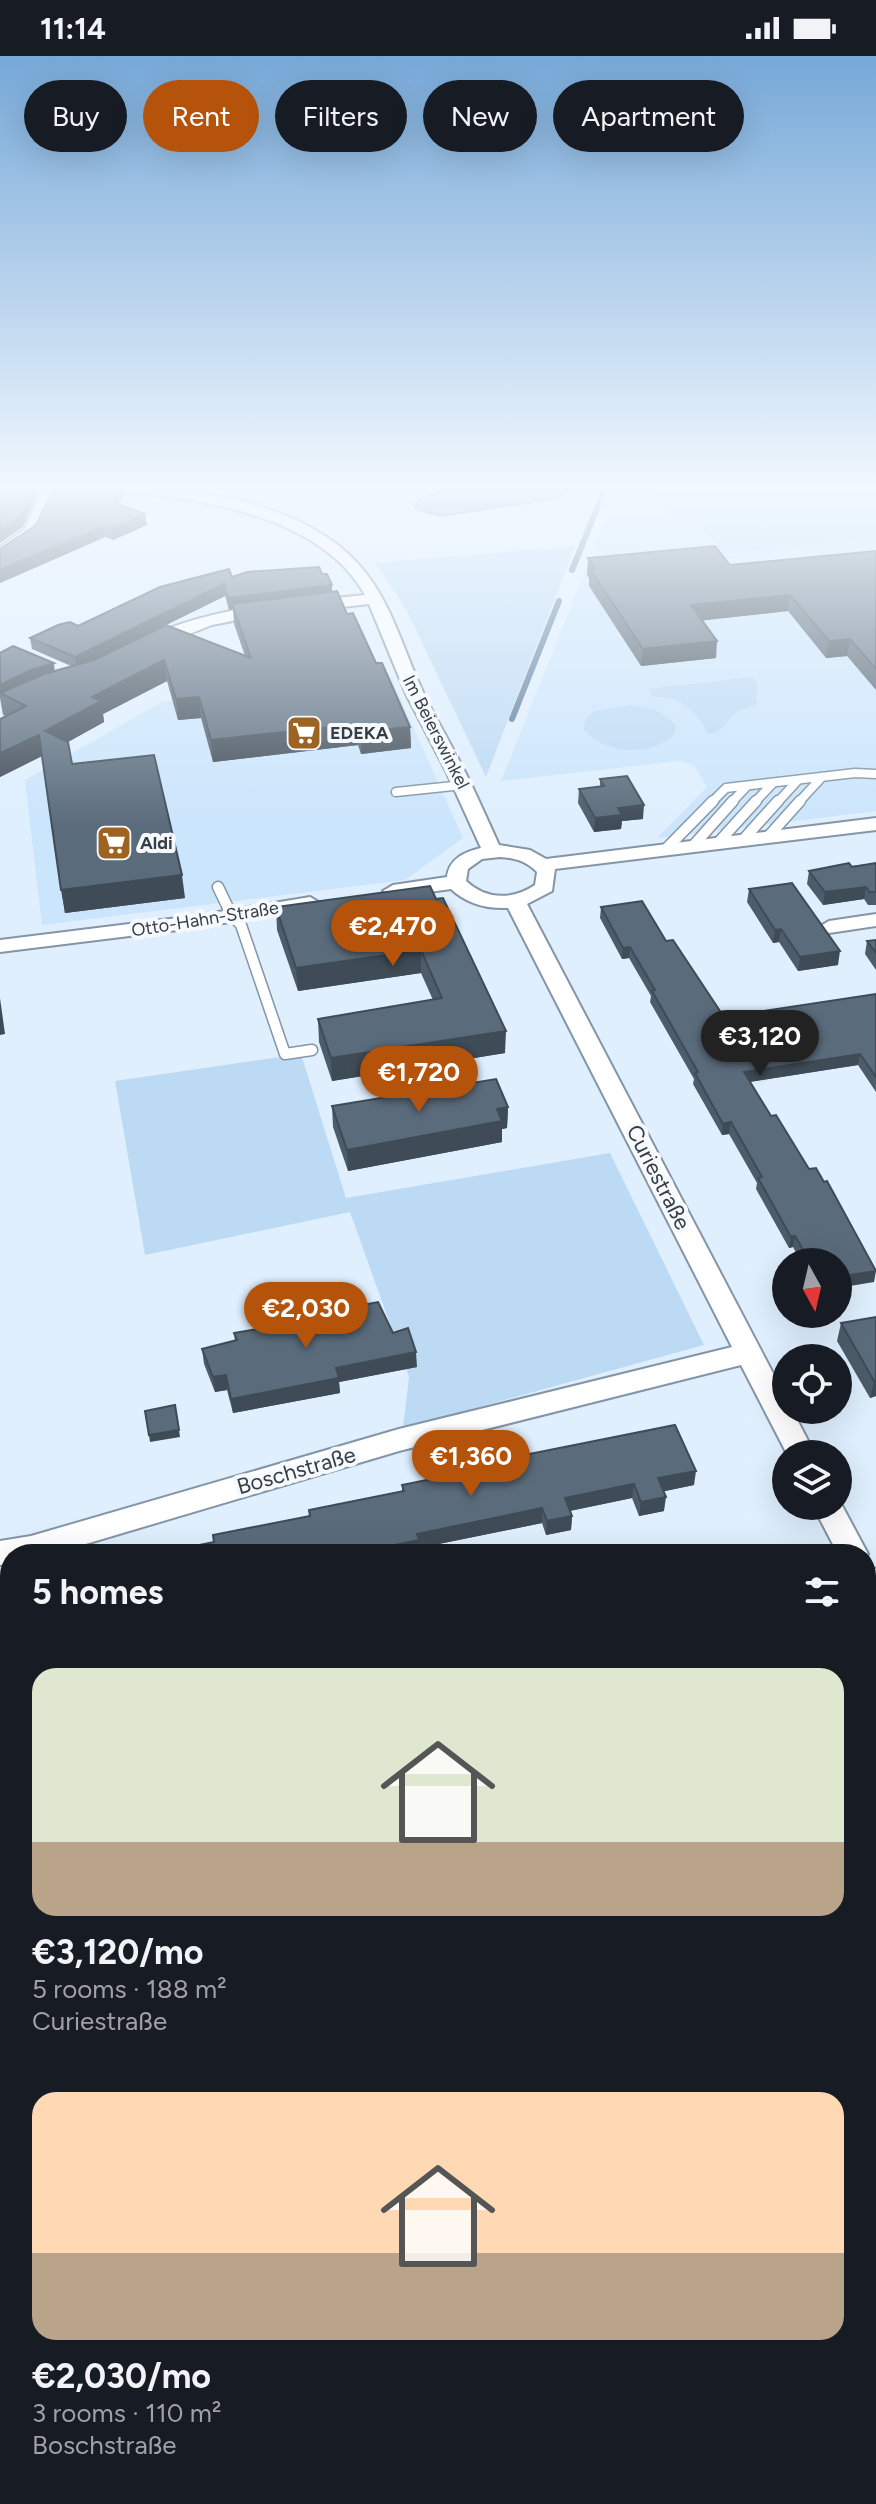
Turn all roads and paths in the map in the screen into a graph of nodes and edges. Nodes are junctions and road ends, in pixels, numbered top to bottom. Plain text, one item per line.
1 (374, 599) joint
2 (189, 626) junction
3 (208, 643) edge
4 (132, 653) edge
5 (876, 774) edge
6 (822, 777) junction
7 (798, 780) junction
8 (773, 783) junction
9 (463, 785) junction
10 (747, 786) junction
11 (396, 792) dead end
12 (876, 824) edge
13 (767, 838) junction
14 (742, 841) junction
15 (717, 844) junction
16 (692, 847) junction
17 (665, 850) junction
18 (492, 851) junction
19 (543, 865) junction
20 (456, 882) junction
21 (218, 887) dead end
22 (370, 895) edge
23 (324, 901) edge
24 (515, 901) junction
25 (231, 914) junction
26 (876, 920) edge
27 (829, 927) dead end
28 (0, 946) edge
29 (312, 1050) dead end
30 (749, 1353) junction
31 (794, 1440) edge
32 (835, 1520) edge
33 (55, 1544) edge
34 (848, 1544) edge

1 - 2 street
1 - 9 street, Im Beierswinkel
2 - 3 street
2 - 4 street
5 - 6 lane
6 - 7 lane
6 - 13 lane
7 - 8 lane
7 - 14 lane
8 - 10 lane
8 - 15 lane
9 - 11 lane
9 - 18 street, Im Beierswinkel
10 - 16 lane
10 - 17 lane
12 - 13 street
13 - 14 street
14 - 15 street
15 - 16 street
16 - 17 street
17 - 19 street
18 - 19 street
18 - 20 street
19 - 24 street
20 - 22 street
20 - 24 street
21 - 25 lane
23 - 25 street, Otto-Hahn-Straße
24 - 30 street, Curiestraße
25 - 28 street, Otto-Hahn-Straße
25 - 29 lane
26 - 27 street
30 - 31 street, Curiestraße
30 - 33 street, Boschstraße
32 - 34 street

